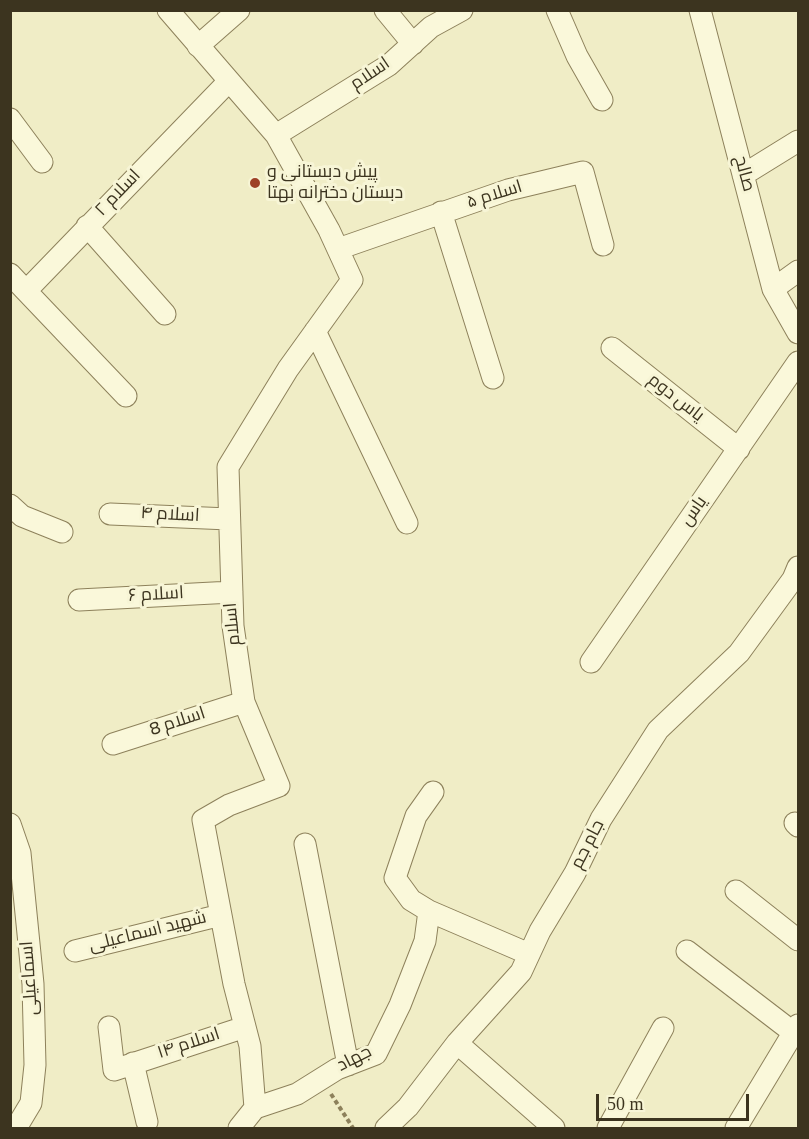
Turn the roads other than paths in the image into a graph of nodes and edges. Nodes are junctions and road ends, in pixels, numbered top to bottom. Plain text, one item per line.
1 (168, 10) edge
2 (238, 10) edge
3 (386, 10) edge
4 (557, 10) edge
5 (700, 10) edge
6 (452, 13) edge
7 (412, 44) junction
8 (198, 46) junction
9 (229, 81) junction
10 (602, 100) dead end
11 (10, 119) edge
12 (276, 135) junction
13 (798, 141) edge
14 (42, 162) dead end
15 (743, 175) junction
16 (441, 212) junction
17 (87, 226) junction
18 (603, 245) dead end
19 (338, 249) junction
20 (798, 271) edge
21 (10, 274) edge
22 (773, 289) junction
23 (26, 291) junction
24 (165, 314) dead end
25 (315, 331) junction
26 (798, 333) edge
27 (612, 348) dead end
28 (798, 362) edge
29 (493, 378) dead end
30 (126, 396) dead end
31 (739, 449) junction
32 (10, 504) edge
33 (110, 514) dead end
34 (229, 519) junction
35 (407, 523) dead end
36 (62, 532) dead end
37 (798, 567) edge
38 (232, 592) junction
39 (79, 600) dead end
40 (591, 662) dead end
41 (243, 702) junction
42 (113, 744) dead end
43 (433, 792) dead end
44 (10, 824) edge
45 (305, 844) dead end
46 (736, 891) dead end
47 (18, 902) edge
48 (429, 911) junction
49 (221, 915) junction
50 (798, 940) edge
51 (75, 951) dead end
52 (687, 951) dead end
53 (529, 954) junction
54 (109, 1026) dead end
55 (245, 1027) junction
56 (663, 1028) dead end
57 (457, 1042) junction
58 (793, 1042) edge
59 (348, 1065) junction
60 (123, 1066) junction
61 (255, 1108) junction
62 (147, 1122) dead end
63 (16, 1128) edge
64 (239, 1128) edge
65 (386, 1128) edge
66 (554, 1128) edge
67 (608, 1128) edge
68 (737, 1128) edge

1 - 8 street, اسلام
2 - 8 street
3 - 7 street
4 - 10 street
5 - 15 street, صالح
6 - 7 street, اسلام
7 - 12 street, اسلام
8 - 9 street, اسلام
9 - 12 street, اسلام
9 - 17 street, اسلام ۲
11 - 14 street
12 - 19 street, اسلام
13 - 15 street
15 - 22 street, صالح
16 - 18 street, اسلام ۵
16 - 19 street, اسلام ۵
16 - 29 street
17 - 23 street, اسلام ۲
17 - 24 street
19 - 25 street, اسلام
20 - 22 street
21 - 23 street
22 - 26 street, صالح
23 - 30 street
25 - 34 street, اسلام
25 - 35 street
27 - 31 street, یاس دوم
28 - 31 street, یاس
31 - 40 street, یاس
32 - 36 street
33 - 34 street, اسلام ۴
34 - 38 street, اسلام
37 - 53 street, جام جم
38 - 39 street, اسلام ۶
38 - 41 street, اسلام
41 - 42 street, اسلام 8
41 - 49 street, اسلام
43 - 48 street
44 - 47 street, اسماعیلی
45 - 59 street
46 - 50 street
47 - 63 street, اسماعیلی
48 - 53 street
48 - 59 street, جهاد
49 - 51 street, شهید اسماعیلی
49 - 55 street, اسلام
52 - 58 street
53 - 57 street, جام جم
54 - 60 street
55 - 60 street, اسلام ۱۴
55 - 61 street, اسلام
56 - 67 street
57 - 65 street, جام جم
57 - 66 street
58 - 68 street
59 - 61 street, جهاد
60 - 62 street, اسلام ۱۴
61 - 64 street

